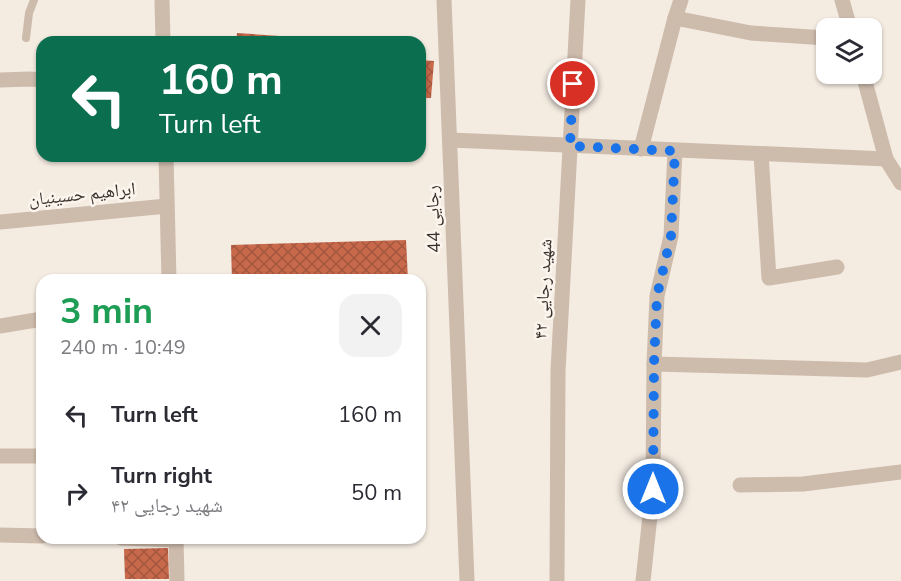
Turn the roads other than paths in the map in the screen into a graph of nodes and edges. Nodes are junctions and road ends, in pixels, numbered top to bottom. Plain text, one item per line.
1 (34, 0) edge
2 (162, 0) edge
3 (444, 0) edge
4 (578, 0) edge
5 (681, 0) edge
6 (842, 0) edge
7 (675, 18) junction
8 (847, 18) edge
9 (163, 36) edge
10 (816, 37) edge
11 (26, 38) dead end
12 (0, 80) edge
13 (36, 80) edge
14 (866, 84) edge
15 (450, 140) junction
16 (570, 146) junction
17 (641, 149) junction
18 (675, 151) junction
19 (761, 154) junction
20 (886, 159) junction
21 (166, 162) edge
22 (901, 183) edge
23 (167, 206) junction
24 (0, 222) edge
25 (837, 267) dead end
26 (169, 274) edge
27 (36, 320) edge
28 (0, 326) edge
29 (901, 362) edge
30 (654, 364) junction
31 (0, 456) edge
32 (36, 456) edge
33 (901, 472) edge
34 (740, 485) dead end
35 (0, 535) edge
36 (36, 536) edge
37 (176, 544) edge
38 (177, 581) edge
39 (466, 581) edge
40 (557, 581) edge
41 (643, 581) edge

1 - 11 lane
2 - 9 street
3 - 15 street, رجایی 44
4 - 16 street, شهید رجایی ۴۲
5 - 7 street
6 - 8 street
7 - 10 street
7 - 17 street
12 - 13 street
14 - 20 street
15 - 16 street
15 - 39 street, رجایی 44
16 - 17 street
16 - 40 street, شهید رجایی ۴۲
17 - 18 street
18 - 19 street
18 - 30 street
19 - 20 street
19 - 25 street
20 - 22 street
21 - 23 street
23 - 24 street, ابراهیم حسینیان
23 - 26 street
27 - 28 street
29 - 30 street
30 - 41 street
31 - 32 street
33 - 34 street
35 - 36 street
37 - 38 street

